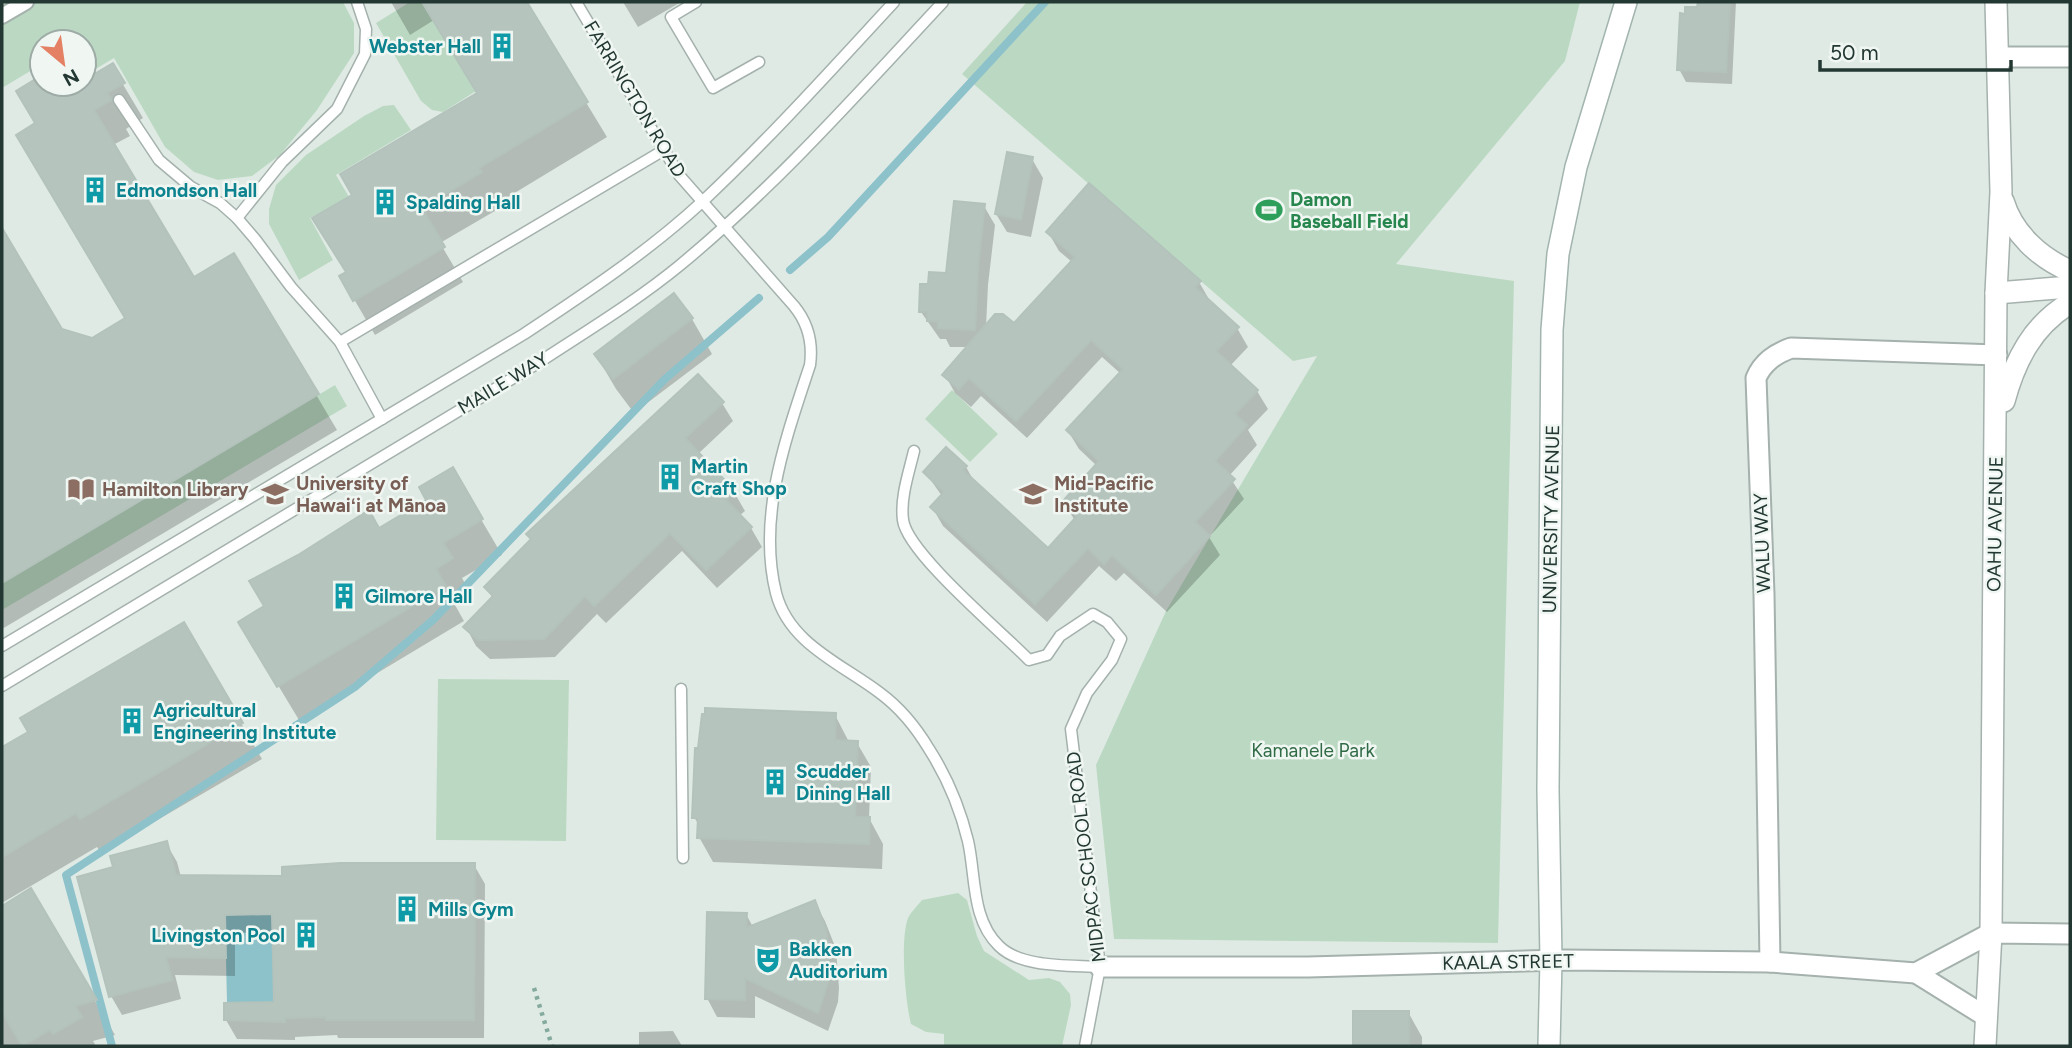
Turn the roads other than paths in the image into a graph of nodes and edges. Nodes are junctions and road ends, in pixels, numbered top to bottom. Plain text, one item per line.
1 (26, 2) edge
2 (357, 2) edge
3 (576, 2) edge
4 (696, 2) edge
5 (894, 2) edge
6 (943, 2) edge
7 (1626, 2) edge
8 (1996, 2) edge
9 (2, 16) edge
10 (2070, 57) edge
11 (1998, 58) junction
12 (760, 62) dead end
13 (119, 100) dead end
14 (664, 150) junction
15 (2001, 192) junction
16 (702, 201) junction
17 (237, 218) junction
18 (724, 226) junction
19 (2070, 271) edge
20 (2070, 288) edge
21 (1996, 293) junction
22 (2070, 303) edge
23 (340, 342) junction
24 (1997, 355) junction
25 (382, 419) junction
26 (1996, 426) junction
27 (914, 451) dead end
28 (2, 646) edge
29 (2, 686) edge
30 (681, 689) dead end
31 (683, 858) dead end
32 (1991, 933) junction
33 (2070, 933) edge
34 (1551, 960) junction
35 (1770, 962) junction
36 (1100, 967) junction
37 (1916, 973) junction
38 (1985, 1016) junction
39 (1085, 1046) edge
40 (1549, 1046) edge
41 (1985, 1046) edge

1 - 9 street
2 - 17 lane
3 - 14 lane, FARRINGTON ROAD
4 - 12 lane
5 - 16 lane, MAILE WAY
6 - 18 lane, MAILE WAY
7 - 34 street, UNIVERSITY AVENUE
8 - 11 street, OAHU AVENUE
10 - 11 street
11 - 15 street, OAHU AVENUE
13 - 17 lane
14 - 16 lane, FARRINGTON ROAD
14 - 23 lane
15 - 19 street
15 - 21 street, OAHU AVENUE
16 - 18 lane, FARRINGTON ROAD
16 - 25 lane, MAILE WAY
17 - 23 lane
18 - 29 lane, MAILE WAY
18 - 36 lane, FARRINGTON ROAD
20 - 21 street
21 - 24 street, OAHU AVENUE
22 - 26 street
23 - 25 lane
24 - 26 street, OAHU AVENUE
24 - 35 street, WALU WAY
25 - 28 lane, MAILE WAY
26 - 32 street, OAHU AVENUE
27 - 36 lane, MIDPAC SCHOOL ROAD
30 - 31 lane
32 - 33 street
32 - 37 street
32 - 38 street, OAHU AVENUE
34 - 35 street, KAALA STREET
34 - 36 street, KAALA STREET
34 - 40 street, UNIVERSITY AVENUE
35 - 37 street, KAALA STREET
36 - 39 lane, MIDPAC SCHOOL ROAD
37 - 38 street, KAALA STREET
38 - 41 street, OAHU AVENUE

